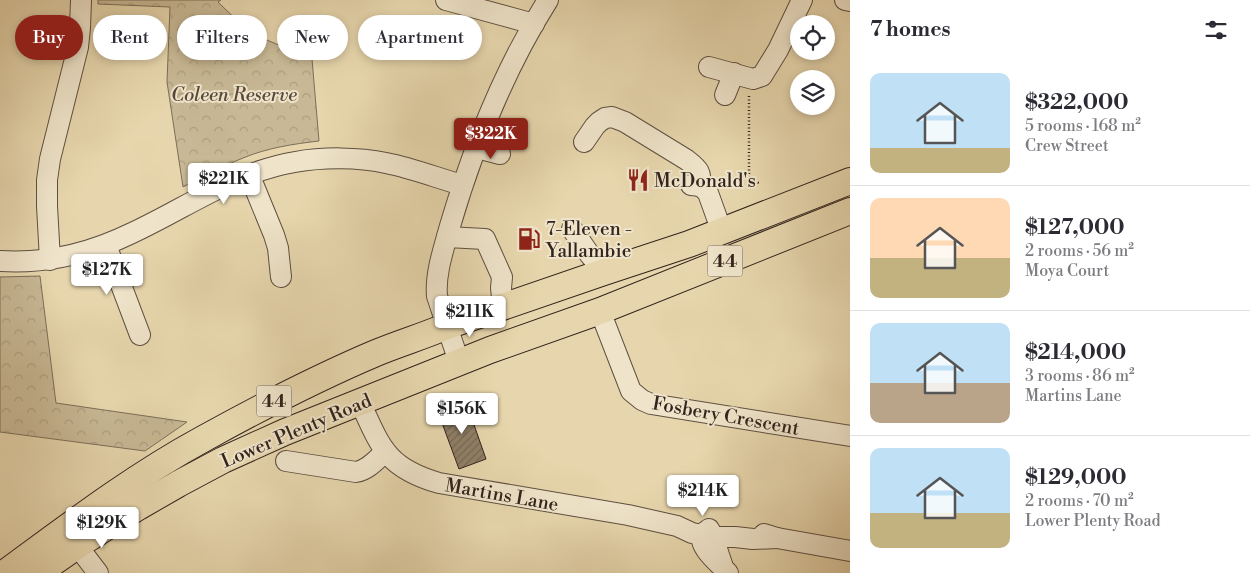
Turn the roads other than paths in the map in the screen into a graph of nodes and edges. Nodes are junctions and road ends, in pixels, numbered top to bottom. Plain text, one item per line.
1 (81, 0) edge
2 (446, 0) edge
3 (548, 0) edge
4 (802, 0) edge
5 (846, 0) edge
6 (850, 1) edge
7 (534, 24) junction
8 (709, 67) dead end
9 (734, 73) junction
10 (725, 95) dead end
11 (580, 139) dead end
12 (477, 148) junction
13 (500, 154) dead end
14 (249, 174) junction
15 (850, 182) edge
16 (462, 185) junction
17 (850, 211) edge
18 (572, 229) dead end
19 (722, 232) junction
20 (447, 237) junction
21 (106, 245) junction
22 (50, 260) junction
23 (0, 261) edge
24 (604, 272) junction
25 (281, 277) dead end
26 (503, 307) junction
27 (600, 311) junction
28 (447, 326) junction
29 (140, 334) dead end
30 (460, 362) junction
31 (348, 366) junction
32 (360, 402) junction
33 (850, 436) edge
34 (385, 452) junction
35 (286, 461) dead end
36 (708, 534) junction
37 (71, 537) junction
38 (850, 551) edge
39 (725, 570) edge
40 (5, 573) edge
41 (38, 573) edge
42 (98, 573) edge

1 - 22 street
2 - 7 street
3 - 7 street
4 - 9 street
5 - 6 street
7 - 12 street
8 - 9 street
9 - 10 street
11 - 19 street
12 - 13 street
12 - 16 street
14 - 16 street
14 - 21 street
14 - 25 street
15 - 19 main road, Lower Plenty Road / 44
16 - 20 street
17 - 27 main road, Lower Plenty Road / 44
18 - 24 street
19 - 24 main road, Lower Plenty Road / 44
20 - 26 street
20 - 28 street
21 - 22 street
21 - 29 street
22 - 23 street
24 - 26 main road, Lower Plenty Road / 44
26 - 28 main road, Lower Plenty Road / 44
27 - 30 main road, Lower Plenty Road / 44
27 - 33 street, Fosbery Crescent
28 - 30 street
28 - 31 main road, Lower Plenty Road / 44
30 - 32 main road, Lower Plenty Road / 44
31 - 32 main road
31 - 37 main road, Lower Plenty Road / 44
32 - 34 street, Martins Lane
32 - 37 main road, Lower Plenty Road / 44
34 - 35 street
34 - 36 street, Martins Lane
36 - 38 street, Martins Lane
36 - 39 street
37 - 40 main road, Lower Plenty Road / 44
37 - 41 main road, Lower Plenty Road / 44
37 - 42 street

